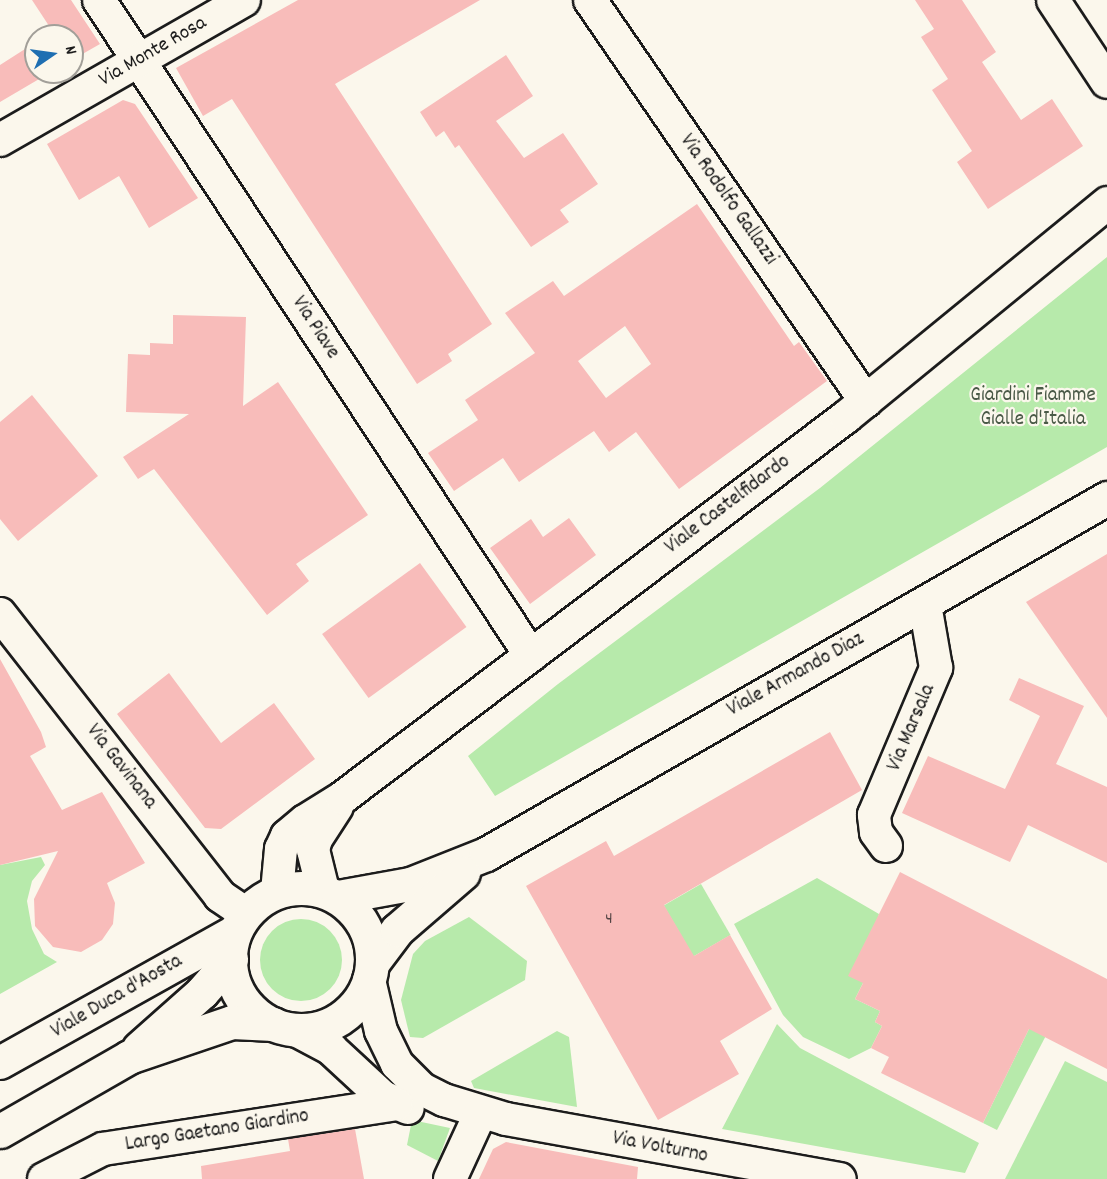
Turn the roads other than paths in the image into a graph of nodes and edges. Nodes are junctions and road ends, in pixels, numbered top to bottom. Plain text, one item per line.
1 (99, 0) edge
2 (244, 0) edge
3 (590, 0) edge
4 (1053, 0) edge
5 (139, 60) junction
6 (1107, 82) edge
7 (0, 140) edge
8 (1107, 203) edge
9 (866, 401) junction
10 (1107, 498) edge
11 (924, 604) junction
12 (0, 614) edge
13 (531, 656) junction
14 (342, 798) junction
15 (886, 846) dead end
16 (486, 854) junction
17 (277, 892) junction
18 (331, 894) junction
19 (237, 935) junction
20 (371, 971) junction
21 (285, 1027) junction
22 (129, 1057) junction
23 (0, 1064) edge
24 (397, 1104) junction
25 (480, 1114) junction
26 (0, 1131) edge
27 (720, 1170) edge
28 (44, 1179) edge
29 (450, 1179) edge
30 (840, 1179) edge

1 - 5 street, Via Piave
2 - 5 street, Via Monte Rosa
3 - 9 street, Via Rodolfo Gallazzi
4 - 6 street
5 - 7 street, Via Monte Rosa
5 - 13 street, Via Piave
8 - 9 street, Viale Castelfidardo
9 - 13 street, Viale Castelfidardo
10 - 11 main road, Viale Armando Diaz
11 - 15 street, Via Marsala
11 - 16 main road, Viale Armando Diaz
12 - 19 street, Via Gavinana
13 - 14 street, Viale Castelfidardo
14 - 17 street, Viale Castelfidardo
14 - 18 street, Viale Castelfidardo
16 - 18 main road, Viale Armando Diaz
16 - 20 main road, Viale Armando Diaz
17 - 18 main road
17 - 19 main road
18 - 20 main road
19 - 21 main road
19 - 22 main road, Viale Duca d'Aosta
19 - 23 street, Viale Duca d'Aosta
20 - 21 main road
20 - 25 street
21 - 22 main road, Viale Duca d'Aosta
21 - 24 street, Largo Gaetano Giardino
22 - 26 main road, Viale Duca d'Aosta
24 - 25 street, Largo Gaetano Giardino
24 - 28 street, Largo Gaetano Giardino
25 - 27 street, Via Volturno
25 - 29 street
27 - 30 street, Via Volturno

